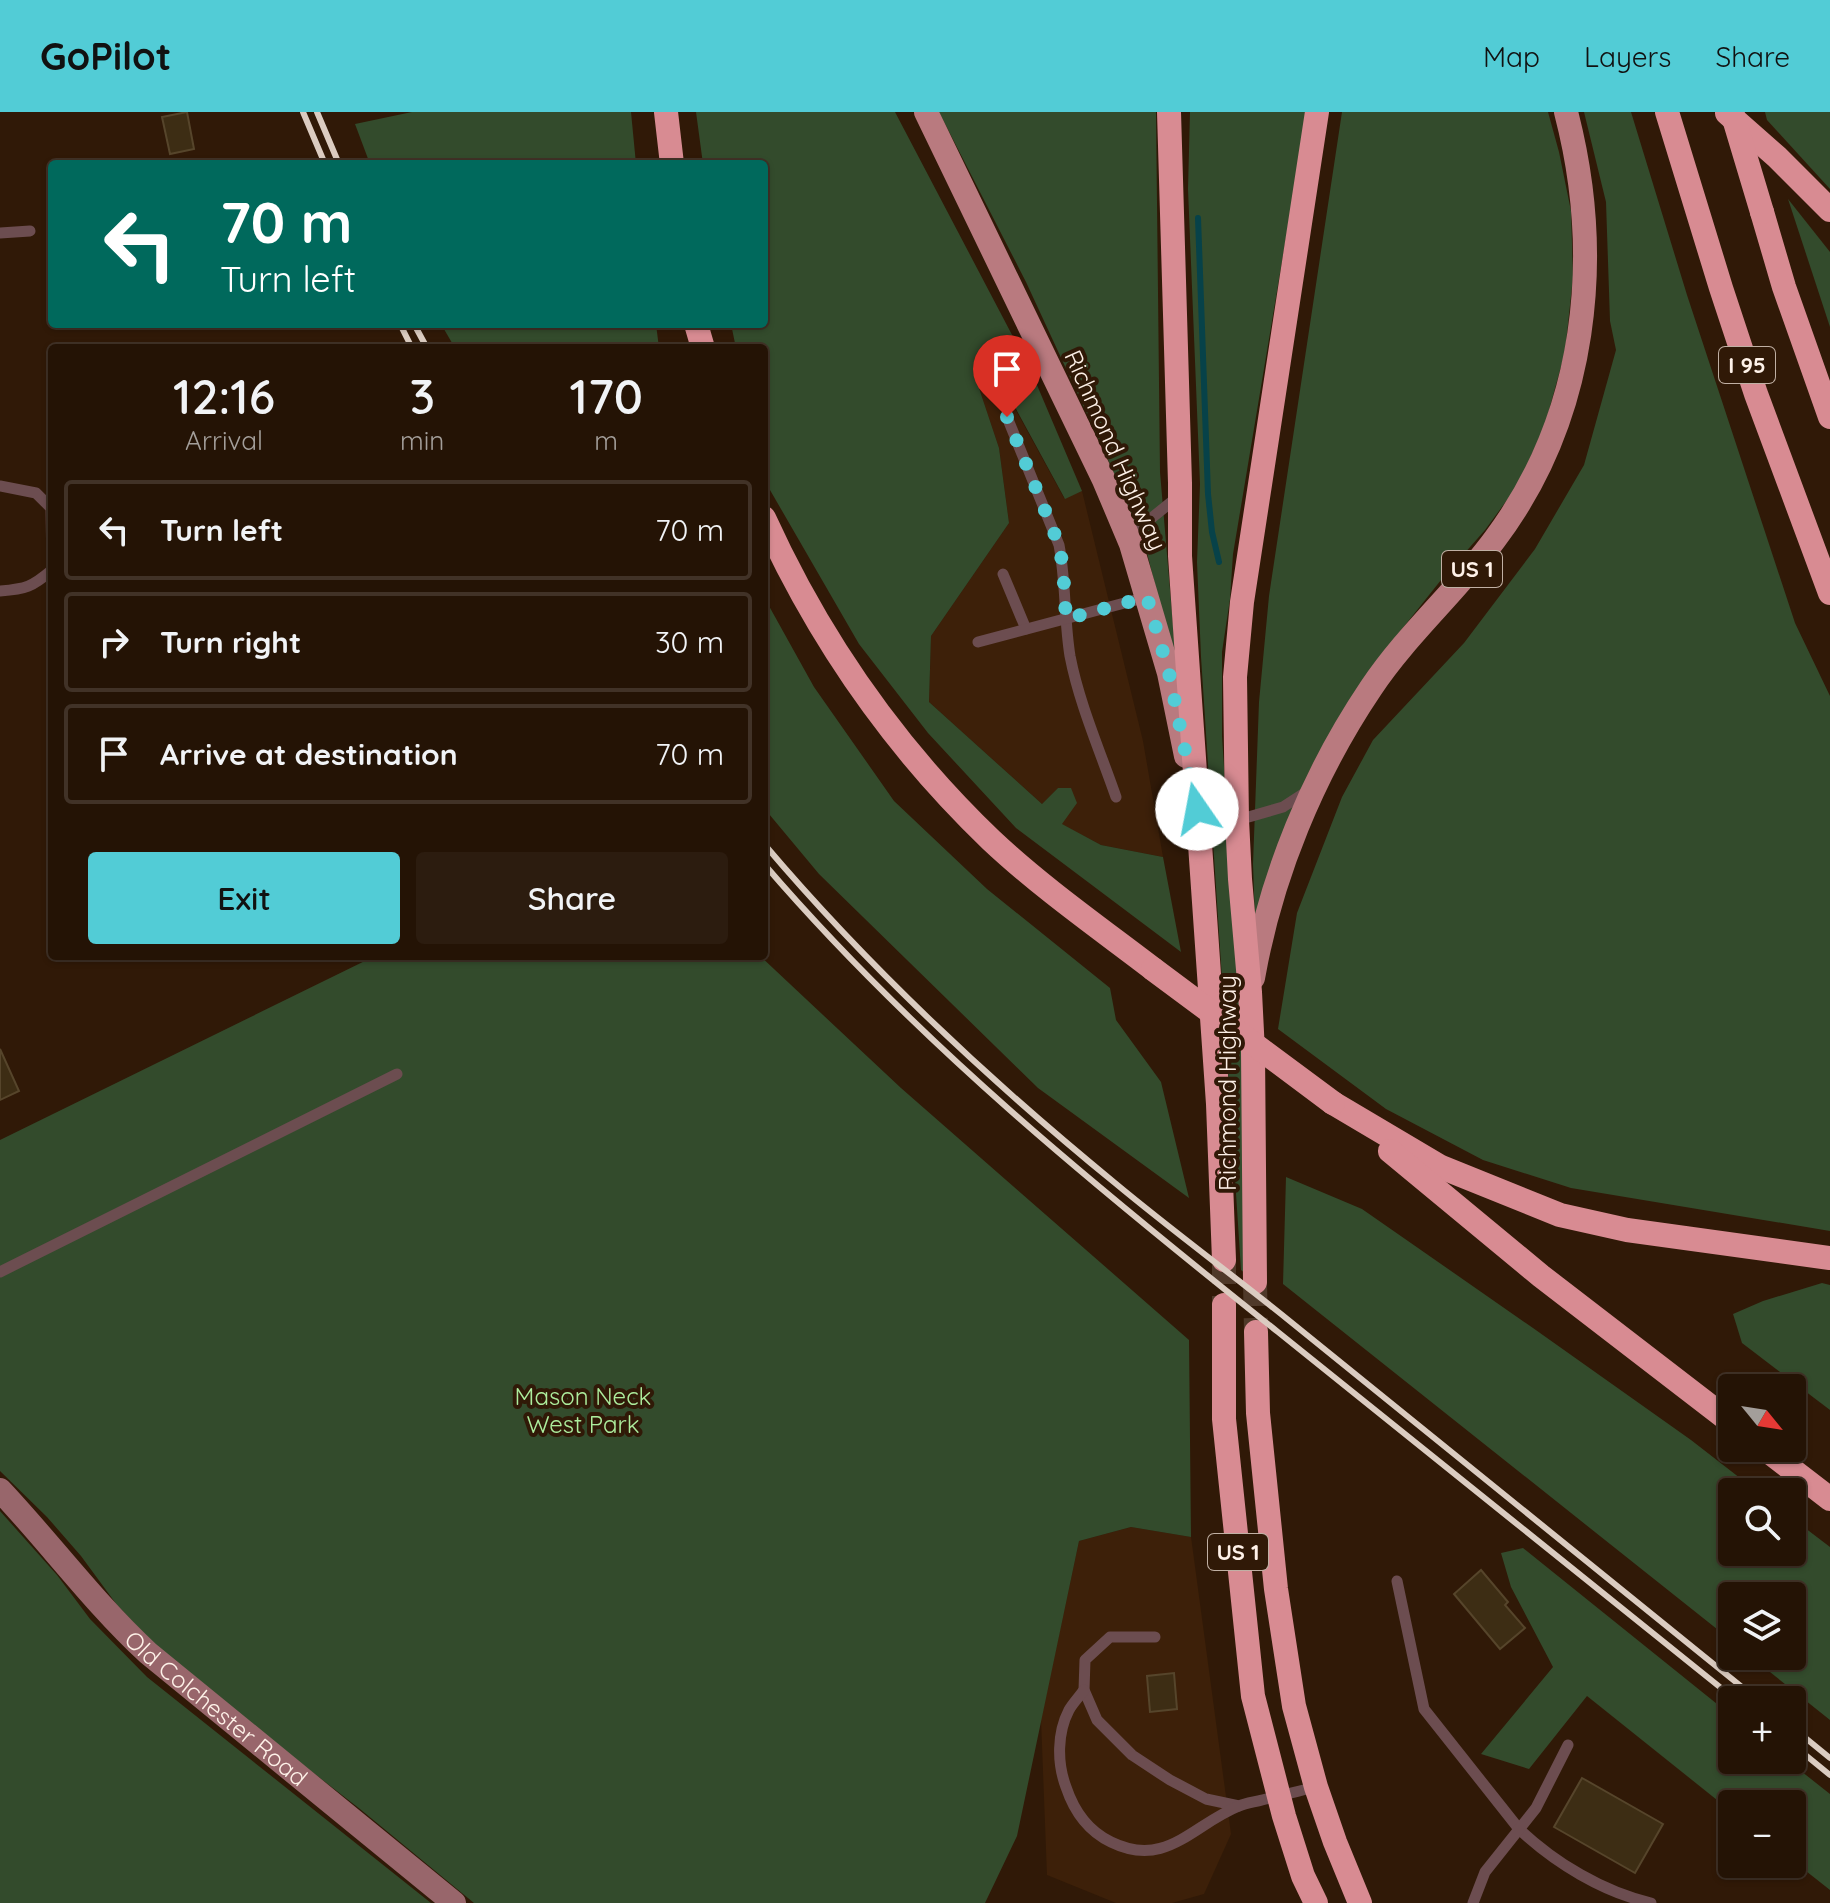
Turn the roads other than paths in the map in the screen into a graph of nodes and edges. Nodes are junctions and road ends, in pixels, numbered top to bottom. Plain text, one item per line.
1 (666, 112) edge
2 (926, 112) edge
3 (1169, 112) edge
4 (1317, 112) edge
5 (1566, 112) edge
6 (1729, 112) edge
7 (1670, 123) edge
8 (672, 160) edge
9 (1825, 206) edge
10 (30, 231) dead end
11 (0, 233) edge
12 (1007, 417) dead end
13 (1830, 417) edge
14 (0, 486) edge
15 (1180, 495) junction
16 (48, 505) edge
17 (768, 526) edge
18 (1127, 537) junction
19 (48, 573) edge
20 (1003, 574) dead end
21 (0, 591) edge
22 (1830, 593) edge
23 (1147, 597) junction
24 (1066, 619) junction
25 (1026, 629) junction
26 (978, 642) dead end
27 (1315, 786) junction
28 (1116, 797) dead end
29 (1197, 809) junction
30 (1237, 820) junction
31 (1250, 992) junction
32 (397, 1074) dead end
33 (1333, 1103) junction
34 (1830, 1258) edge
35 (1224, 1260) tunnel mouth
36 (0, 1272) edge
37 (1255, 1282) tunnel mouth
38 (1224, 1305) tunnel mouth
39 (1256, 1332) tunnel mouth
40 (1718, 1412) edge
41 (1782, 1462) edge
42 (0, 1490) edge
43 (1830, 1499) edge
44 (1397, 1581) dead end
45 (1155, 1637) dead end
46 (1084, 1690) junction
47 (1568, 1745) dead end
48 (1316, 1787) junction
49 (1279, 1796) junction
50 (1239, 1806) junction
51 (1519, 1829) junction
52 (454, 1903) edge
53 (1316, 1903) edge
54 (1360, 1903) edge
55 (1473, 1903) edge
56 (1651, 1903) edge

1 - 8 highway
2 - 18 main road, Richmond Highway
3 - 15 highway
4 - 30 highway
5 - 27 main road, Richmond Highway / US 1
6 - 9 highway
6 - 13 highway, bridge
7 - 22 highway, I 95
10 - 11 lane
12 - 24 lane
14 - 16 lane
15 - 18 lane
15 - 29 highway
17 - 33 highway, bridge
18 - 23 main road, Richmond Highway
19 - 21 lane
20 - 25 lane
23 - 24 lane
23 - 29 main road, Richmond Highway
24 - 25 lane
24 - 28 lane
25 - 26 lane
27 - 30 lane
27 - 31 main road, Richmond Highway / US 1
29 - 35 highway, Richmond Highway
30 - 31 highway
31 - 37 highway, Richmond Highway / US 1
32 - 36 lane
33 - 34 highway
33 - 40 highway
38 - 49 highway, US 1
39 - 48 highway, US 1
41 - 43 highway
42 - 52 street, Old Colchester Road
44 - 51 lane
45 - 46 lane
46 - 50 lane
46 - 50 lane
47 - 51 lane
48 - 49 lane
48 - 54 highway, US 1
49 - 50 lane
49 - 53 highway, US 1
51 - 55 lane
51 - 56 lane

